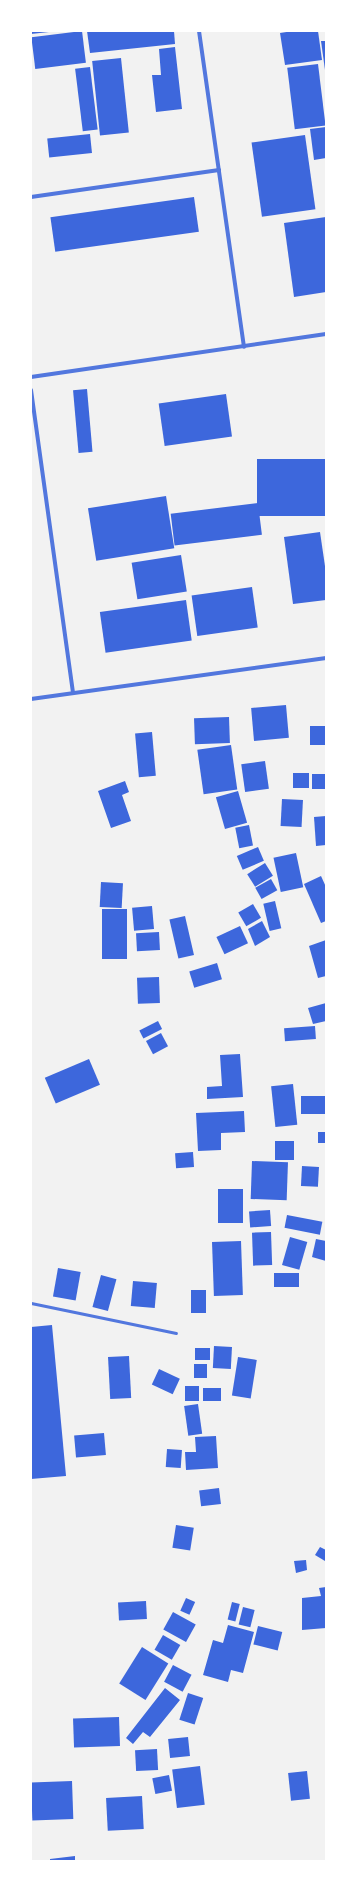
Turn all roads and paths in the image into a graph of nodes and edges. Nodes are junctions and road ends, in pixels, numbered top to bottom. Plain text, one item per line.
1 (199, 31) edge
2 (219, 170) junction
3 (31, 197) edge
4 (326, 334) edge
5 (244, 347) junction
6 (31, 377) edge
7 (31, 390) edge
8 (326, 658) edge
9 (73, 694) junction
10 (31, 699) edge
11 (31, 1303) edge
12 (176, 1333) dead end

1 - 2 street
2 - 3 street
2 - 5 street
4 - 5 street
5 - 6 street
7 - 9 street
8 - 9 street
9 - 10 street
11 - 12 lane

